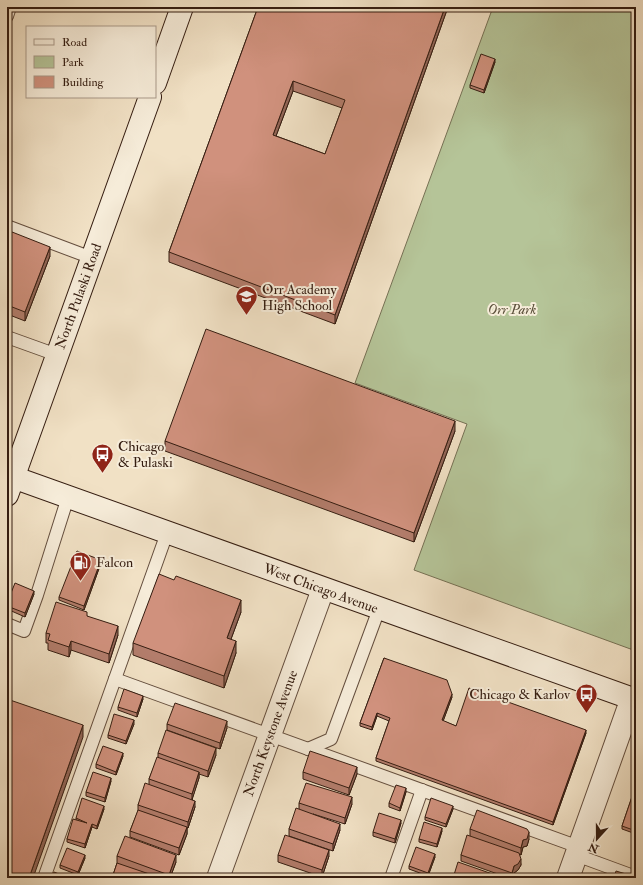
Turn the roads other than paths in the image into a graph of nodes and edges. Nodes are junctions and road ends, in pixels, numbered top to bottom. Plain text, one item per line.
1 (10, 7) edge
2 (182, 7) edge
3 (7, 16) edge
4 (156, 80) edge
5 (150, 98) edge
6 (7, 226) edge
7 (92, 258) junction
8 (7, 336) edge
9 (57, 355) junction
10 (9, 483) edge
11 (68, 498) junction
12 (167, 533) junction
13 (323, 589) junction
14 (379, 609) junction
15 (7, 624) edge
16 (115, 680) junction
17 (634, 699) edge
18 (270, 735) junction
19 (308, 749) junction
20 (422, 790) junction
21 (577, 851) junction
22 (636, 877) edge
23 (44, 878) edge
24 (218, 878) edge
25 (391, 878) edge
26 (568, 878) edge

1 - 3 lane
2 - 4 main road
5 - 7 main road, North Pulaski Road
6 - 7 lane
7 - 9 main road, North Pulaski Road
8 - 9 lane
9 - 10 main road, North Pulaski Road
10 - 11 main road, West Chicago Avenue
11 - 12 main road, West Chicago Avenue
11 - 15 lane
12 - 13 main road, West Chicago Avenue
12 - 16 lane
13 - 14 main road, West Chicago Avenue
13 - 18 main road, North Keystone Avenue
14 - 17 main road, West Chicago Avenue
14 - 19 lane
16 - 18 lane
16 - 23 lane
17 - 21 main road
18 - 19 lane
18 - 24 main road, North Keystone Avenue
19 - 20 lane
20 - 21 lane
20 - 25 lane
21 - 22 lane
21 - 26 main road

